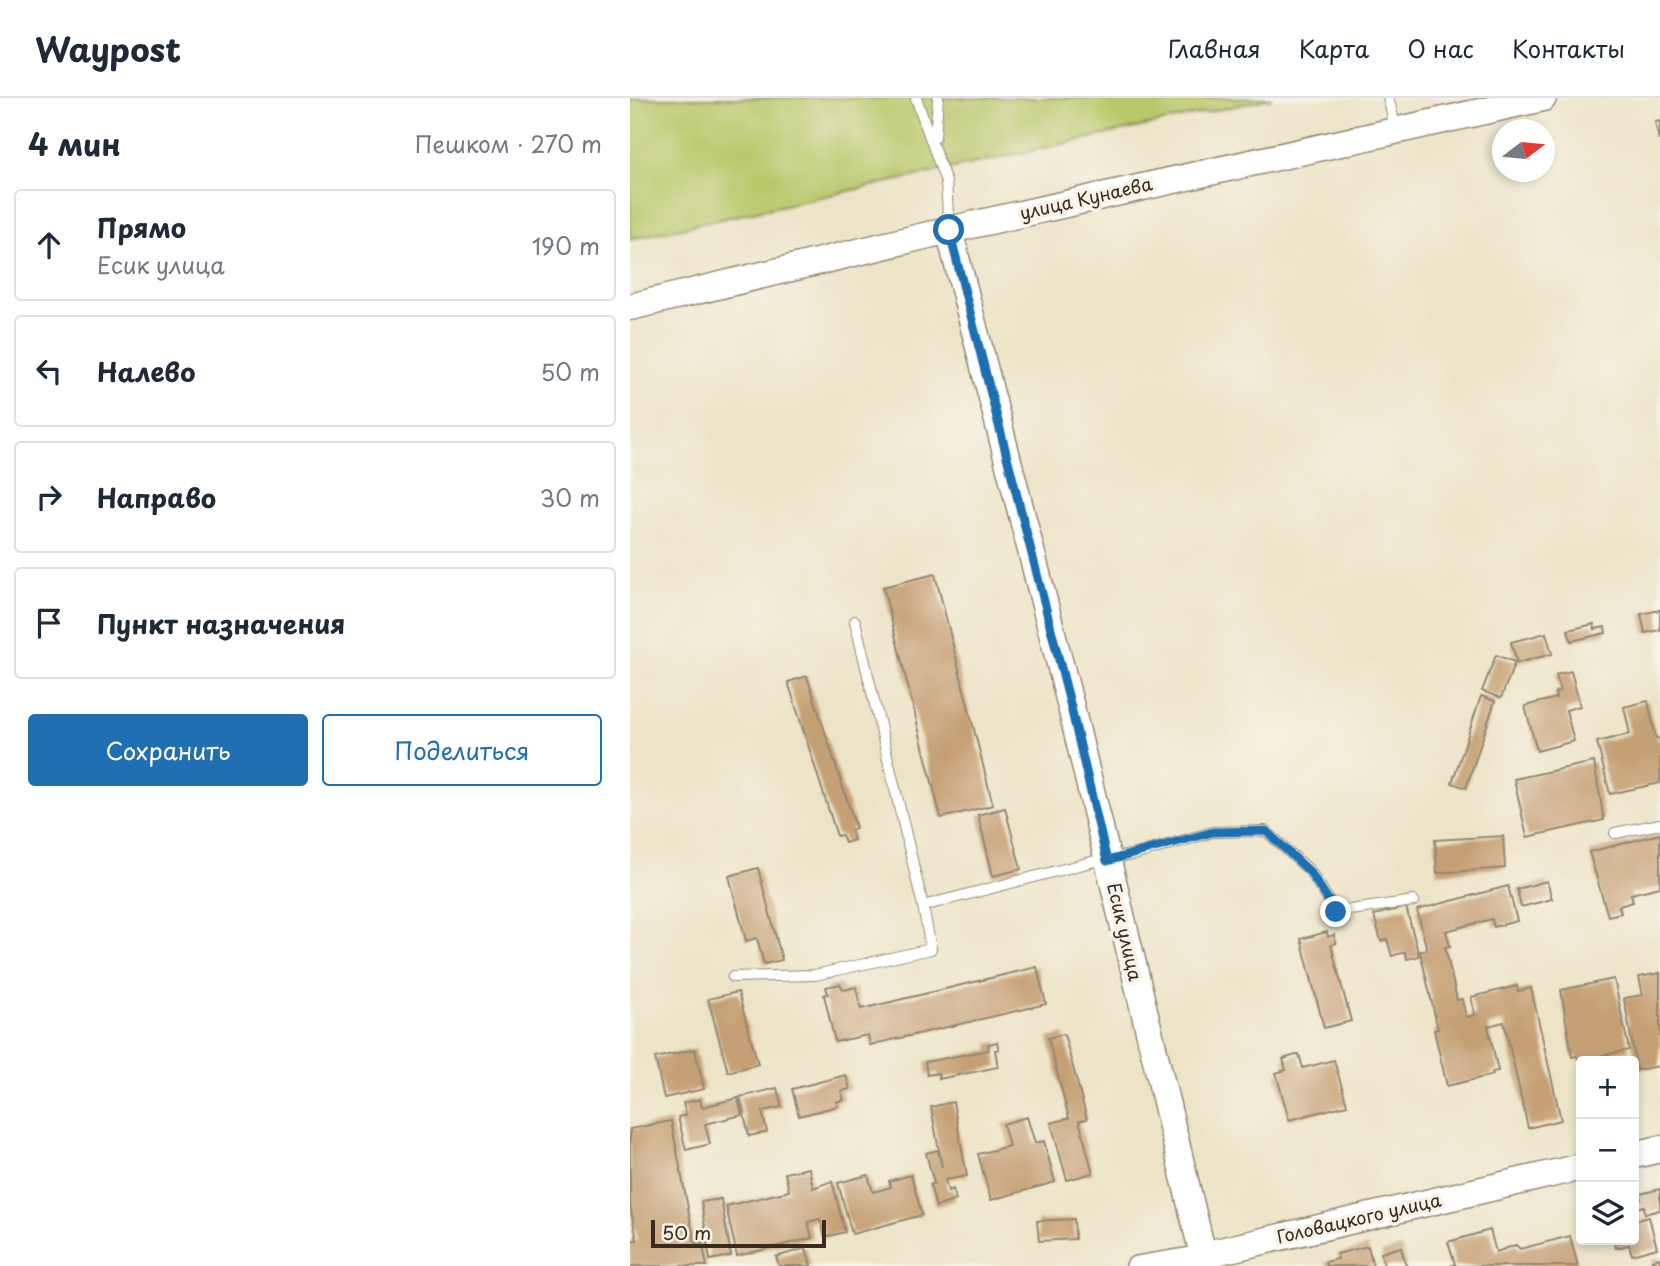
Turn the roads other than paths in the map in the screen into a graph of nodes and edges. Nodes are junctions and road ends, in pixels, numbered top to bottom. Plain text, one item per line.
1 (916, 98) edge
2 (938, 98) edge
3 (1388, 98) edge
4 (1542, 98) edge
5 (1397, 130) junction
6 (934, 145) junction
7 (949, 230) junction
8 (630, 307) edge
9 (855, 621) dead end
10 (1660, 824) edge
11 (1615, 833) dead end
12 (1107, 861) junction
13 (1414, 901) dead end
14 (923, 906) junction
15 (733, 977) dead end
16 (1660, 1149) edge
17 (1639, 1154) edge
18 (1576, 1168) edge
19 (1205, 1261) edge
20 (1136, 1266) edge

1 - 6 lane
2 - 6 lane
3 - 5 lane
4 - 5 street, улица Кунаева
5 - 7 street, улица Кунаева
6 - 7 lane
7 - 8 street, улица Кунаева
7 - 12 street, Есик улица
9 - 14 lane
10 - 11 lane
12 - 13 lane
12 - 14 lane
12 - 19 street, Есик улица
14 - 15 lane
16 - 17 street
18 - 19 street, Головацкого улица
19 - 20 street, Головацкого улица

